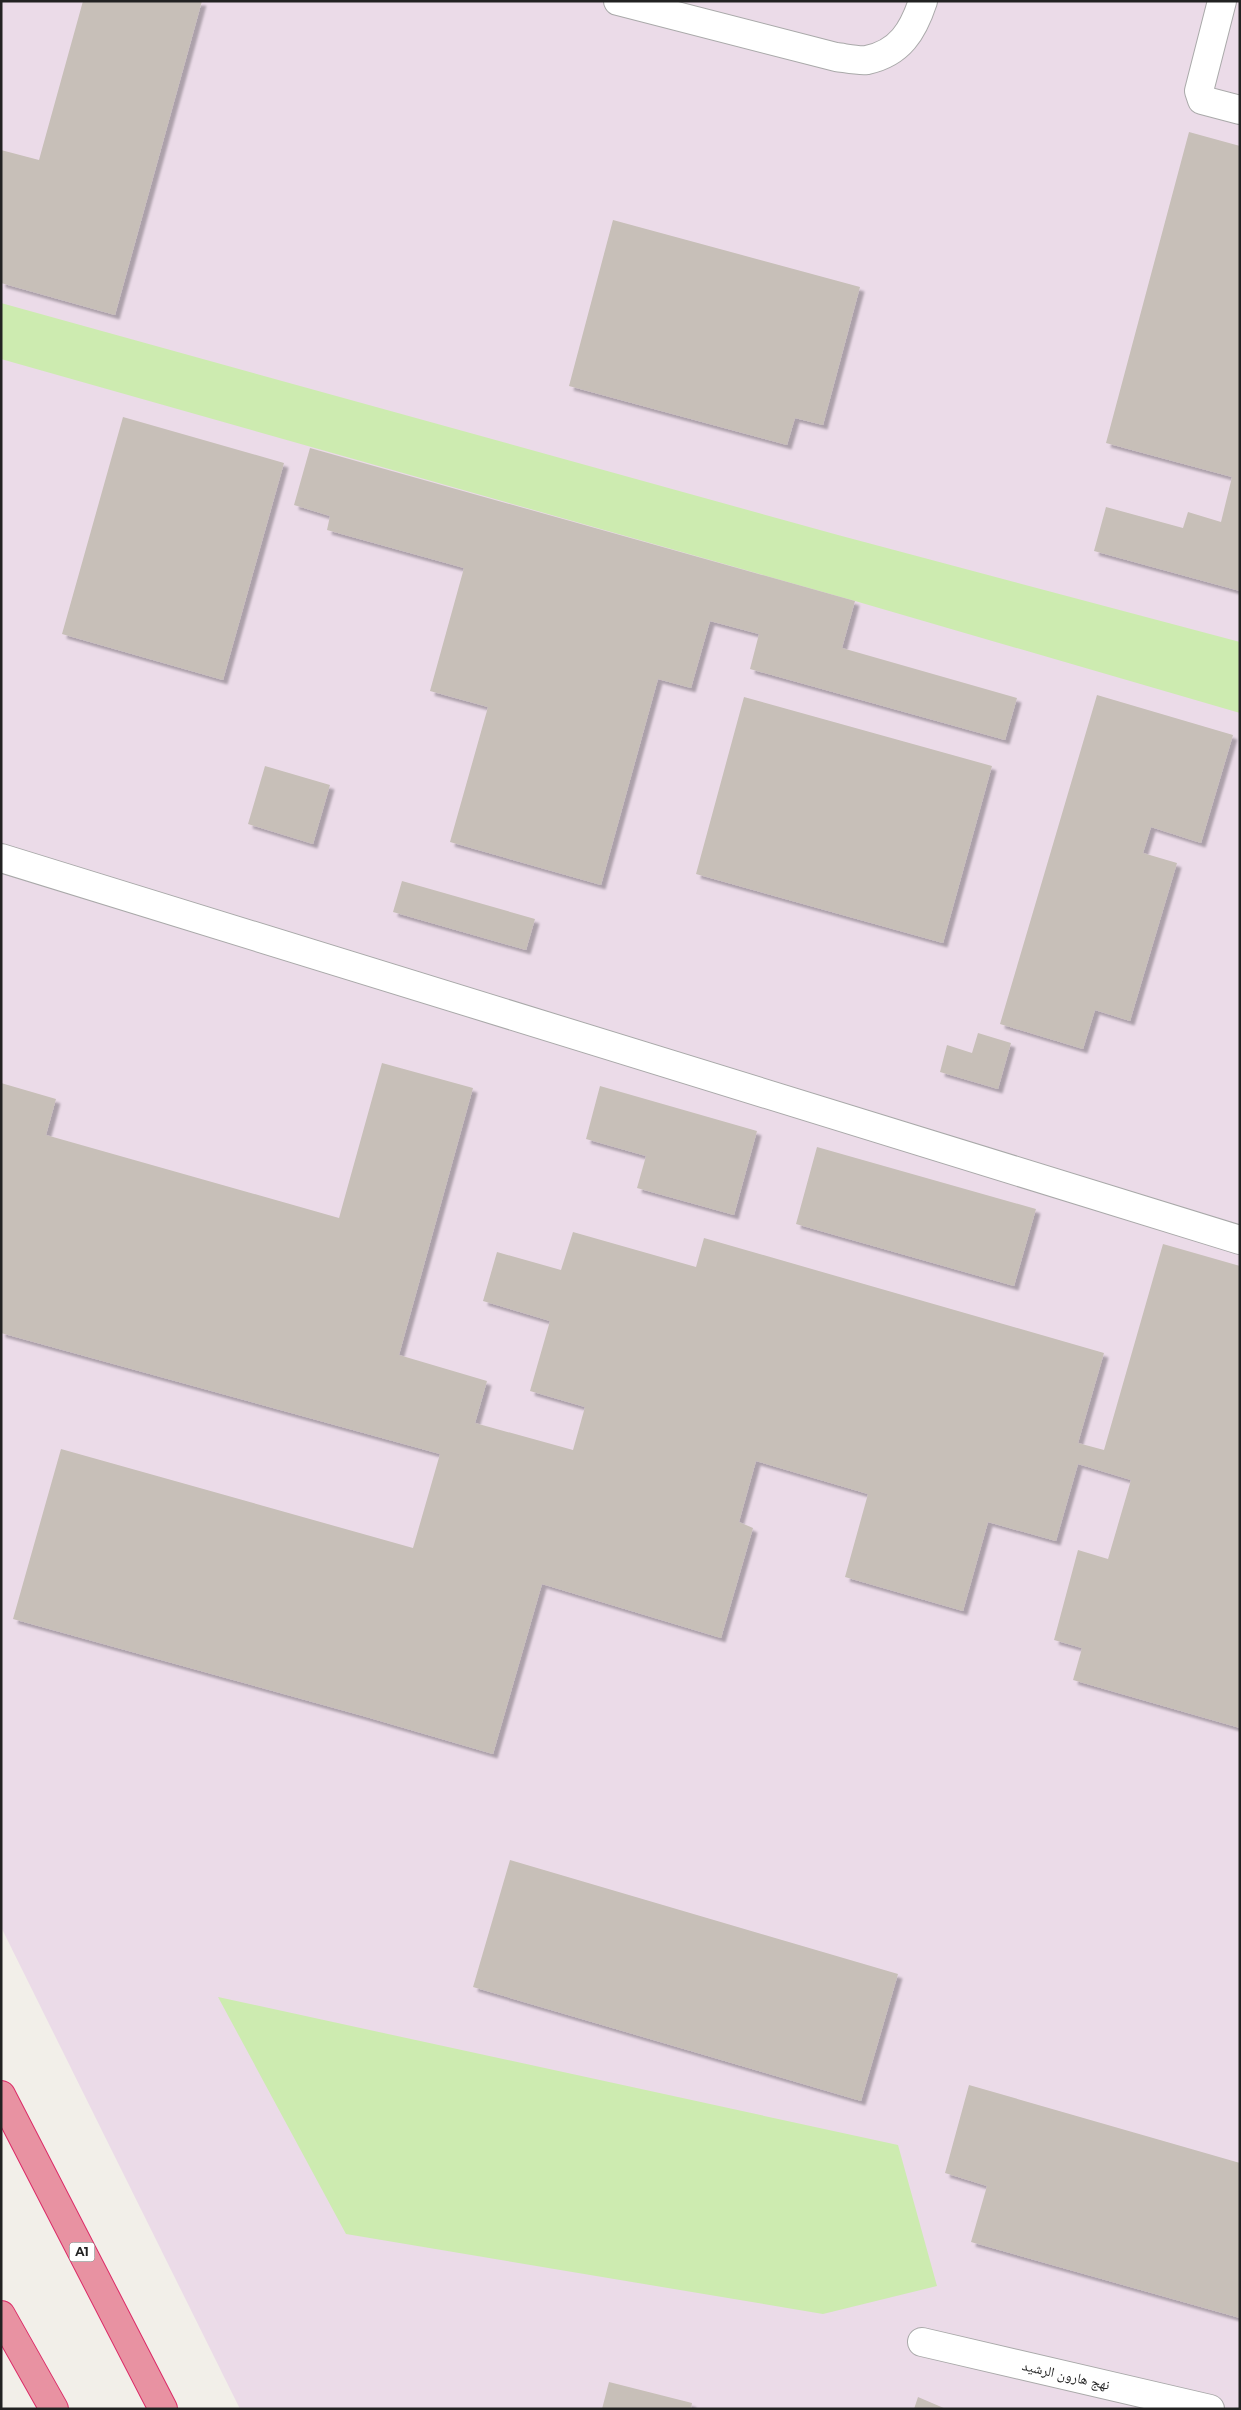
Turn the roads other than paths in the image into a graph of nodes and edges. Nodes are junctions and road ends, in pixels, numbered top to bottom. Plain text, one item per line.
1 (618, 1) edge
2 (923, 1) edge
3 (1222, 1) edge
4 (1240, 110) edge
5 (1, 858) edge
6 (1240, 1240) edge
7 (1, 2095) edge
8 (1, 2315) edge
9 (922, 2342) dead end
10 (54, 2409) edge
11 (163, 2409) edge
12 (1210, 2409) edge

1 - 2 street
3 - 4 street
5 - 6 street
7 - 11 highway, A1
8 - 10 highway
9 - 12 street, نهج هارون الرشيد

